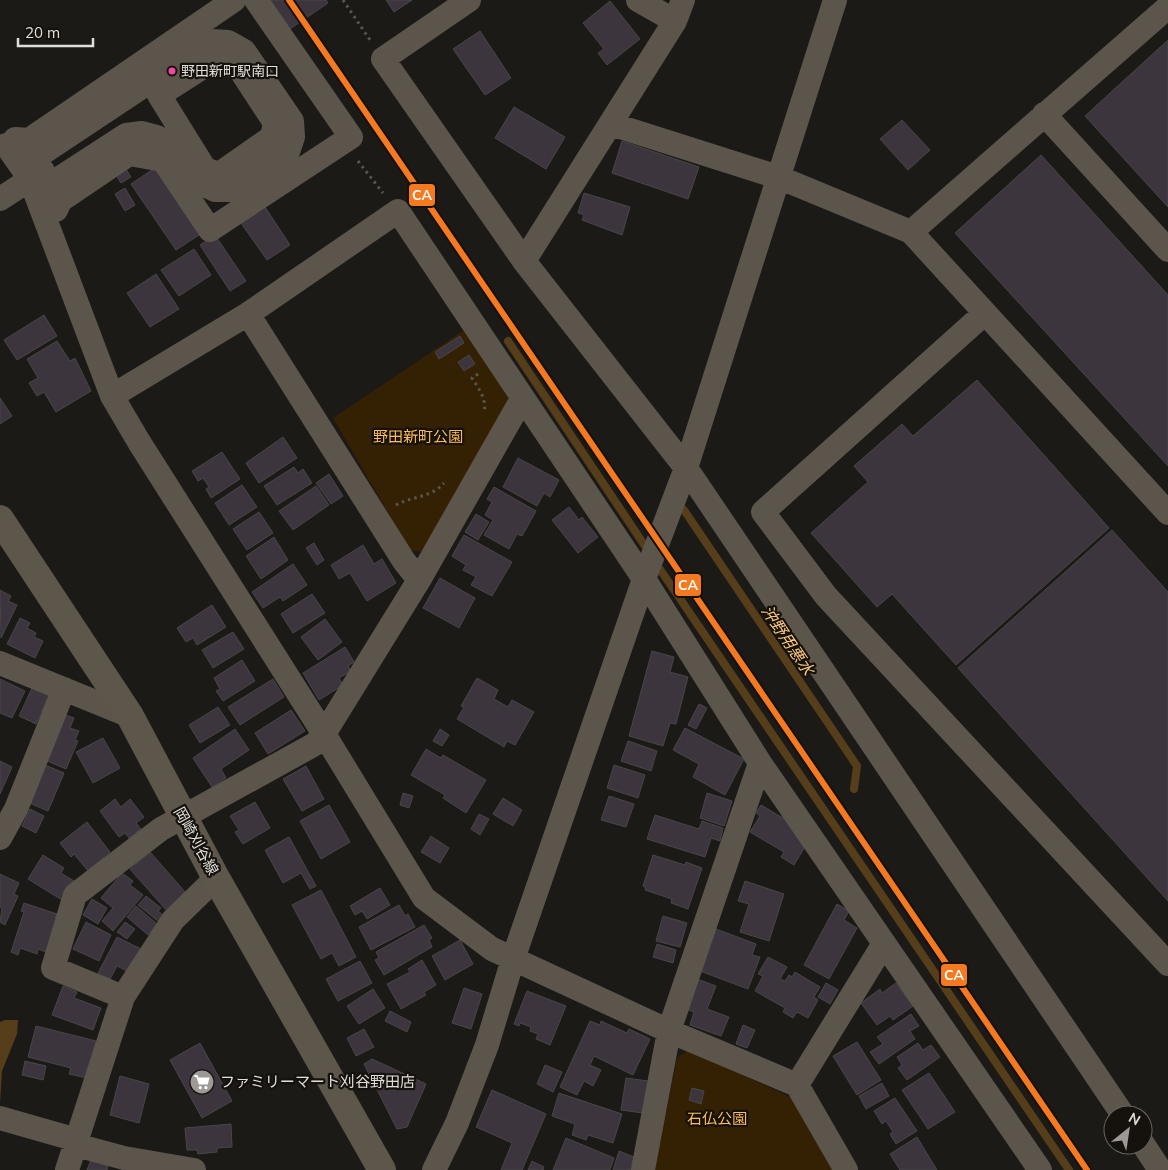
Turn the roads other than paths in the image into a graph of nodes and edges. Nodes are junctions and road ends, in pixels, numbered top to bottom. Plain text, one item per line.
1 (234, 0) edge
2 (256, 0) edge
3 (468, 0) edge
4 (638, 0) edge
5 (835, 0) edge
6 (1168, 6) edge
7 (679, 11) edge
8 (159, 95) junction
9 (1044, 114) junction
10 (611, 124) junction
11 (0, 135) edge
12 (778, 177) junction
13 (30, 179) junction
14 (0, 199) edge
15 (911, 232) junction
16 (1168, 250) edge
17 (524, 261) junction
18 (985, 313) junction
19 (248, 314) junction
20 (112, 396) junction
21 (522, 399) junction
22 (686, 468) junction
23 (1168, 513) edge
24 (0, 519) edge
25 (644, 579) junction
26 (419, 580) junction
27 (0, 663) edge
28 (64, 689) junction
29 (130, 716) junction
30 (324, 734) junction
31 (760, 763) junction
32 (183, 818) junction
33 (0, 838) edge
34 (216, 878) junction
35 (883, 945) junction
36 (513, 959) junction
37 (1168, 964) edge
38 (123, 997) junction
39 (669, 1031) junction
40 (797, 1085) junction
41 (1116, 1105) edge
42 (0, 1118) edge
43 (77, 1142) junction
44 (1150, 1155) edge
45 (67, 1170) edge
46 (194, 1170) edge
47 (382, 1170) edge
48 (434, 1170) edge
49 (643, 1170) edge
50 (846, 1170) edge
51 (1040, 1170) edge
52 (1160, 1170) edge

1 - 2 street
3 - 17 street
4 - 7 street
5 - 12 street
6 - 9 street
7 - 10 street
8 - 8 street
8 - 13 street
9 - 15 street
9 - 16 street
10 - 12 street
10 - 17 street
11 - 13 street
12 - 15 street
12 - 22 street
13 - 14 street
13 - 20 street
15 - 18 street
17 - 22 street
18 - 23 street
18 - 37 street
19 - 20 street
19 - 21 street
19 - 26 street
20 - 30 street
21 - 25 street
21 - 26 street
22 - 25 street
22 - 41 street
24 - 29 main road, 岡崎刈谷線
25 - 31 street
25 - 36 street
26 - 30 street
27 - 28 street
28 - 29 street
28 - 33 street
29 - 32 main road, 岡崎刈谷線
30 - 32 street
30 - 36 street
31 - 35 street
31 - 39 street
32 - 34 main road, 岡崎刈谷線
32 - 38 street
34 - 38 street
34 - 47 main road, 岡崎刈谷線
35 - 40 street
35 - 51 street
36 - 39 street
36 - 48 street
38 - 43 street
39 - 40 street
39 - 49 street
40 - 50 street
42 - 43 street
43 - 45 street
43 - 46 street
44 - 52 street

